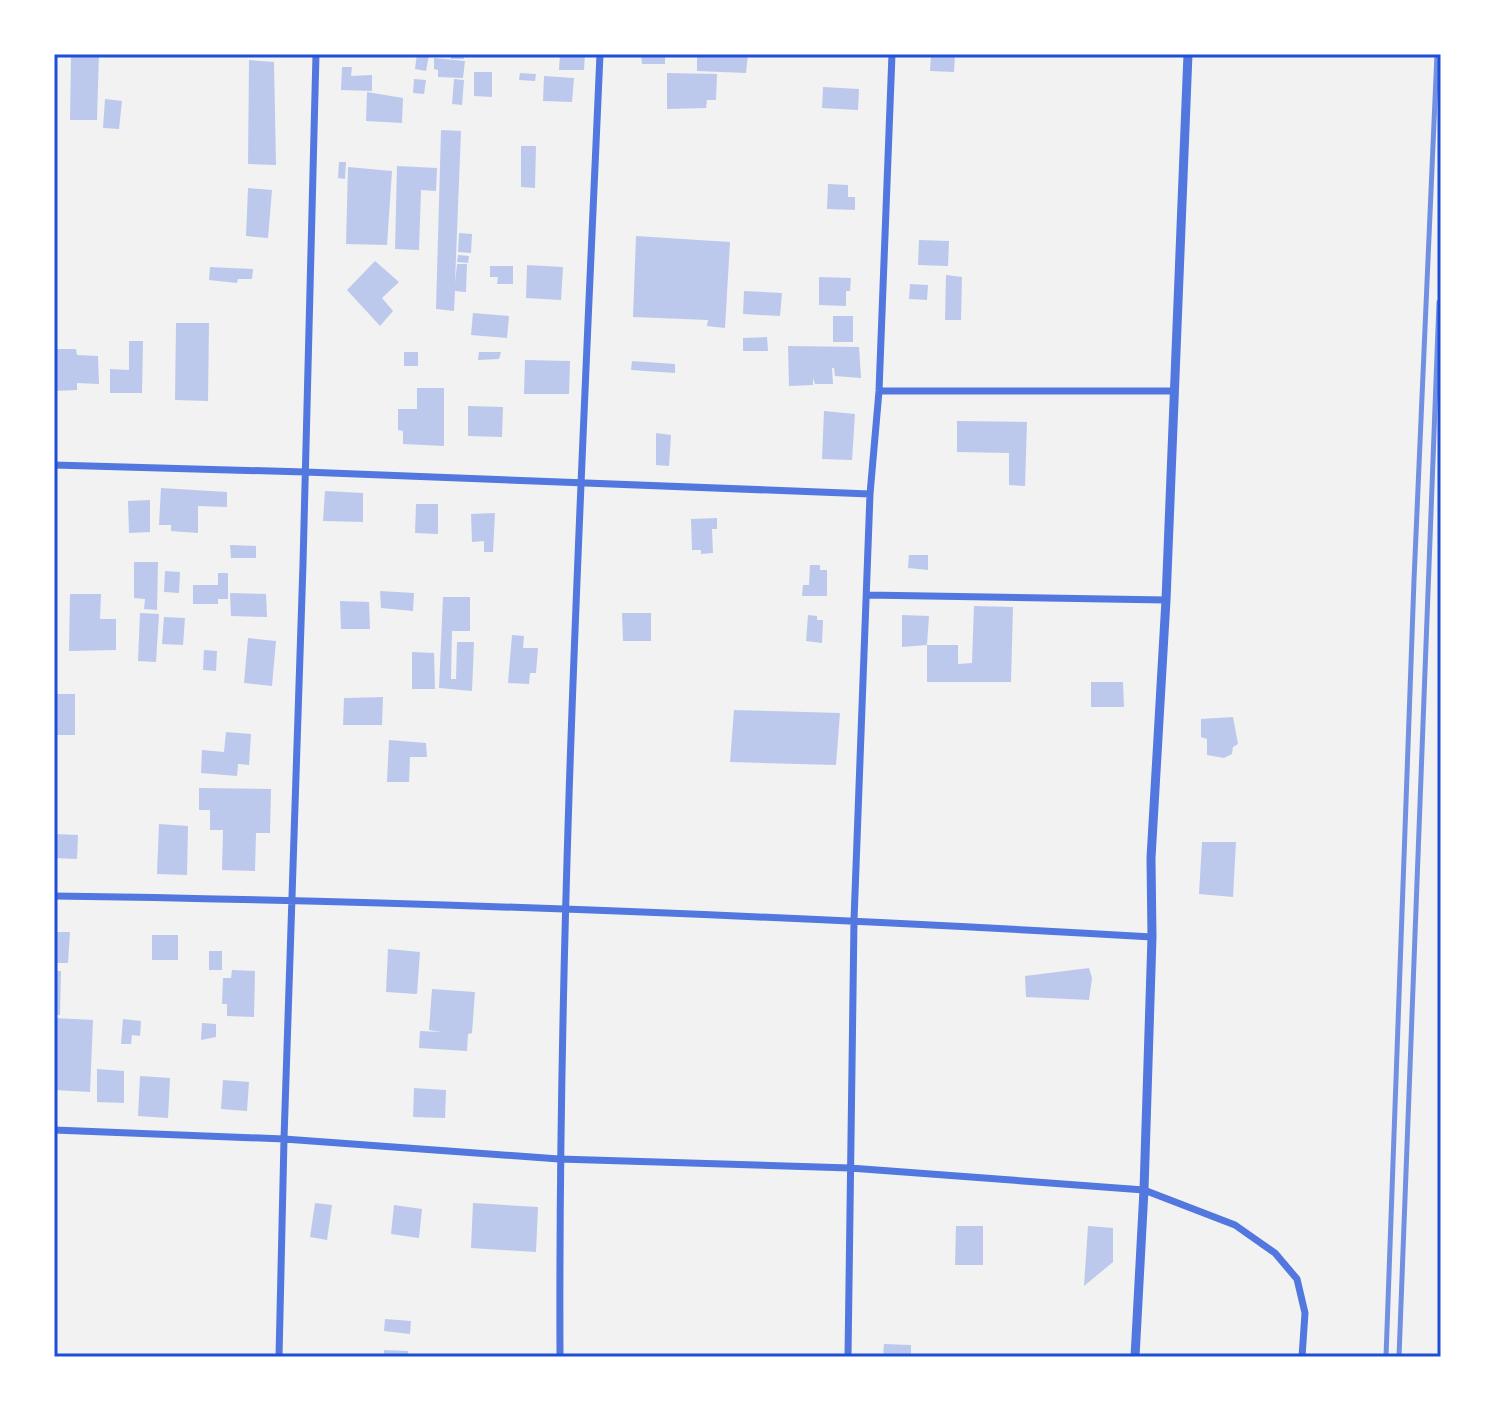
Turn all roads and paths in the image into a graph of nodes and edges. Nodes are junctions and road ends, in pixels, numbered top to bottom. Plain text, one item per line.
1 (316, 54) edge
2 (600, 54) edge
3 (892, 54) edge
4 (1188, 54) edge
5 (879, 391) junction
6 (1173, 391) junction
7 (54, 465) edge
8 (305, 472) junction
9 (582, 481) junction
10 (870, 494) junction
11 (867, 595) junction
12 (1166, 600) junction
13 (54, 896) edge
14 (293, 899) junction
15 (564, 909) junction
16 (854, 920) junction
17 (1152, 937) junction
18 (54, 1130) edge
19 (284, 1139) junction
20 (559, 1159) junction
21 (850, 1168) junction
22 (1144, 1190) junction
23 (279, 1357) edge
24 (560, 1357) edge
25 (848, 1357) edge
26 (1135, 1357) edge
27 (1302, 1357) edge

1 - 8 street
2 - 9 street
3 - 5 street
4 - 6 street
5 - 6 street
5 - 10 street
6 - 12 street
7 - 8 street
8 - 9 street
8 - 14 street
9 - 10 street
9 - 15 street
10 - 11 street
11 - 12 street
11 - 16 street
12 - 17 street
13 - 14 street
14 - 15 street
14 - 19 street
15 - 16 street
15 - 20 street
16 - 17 street
16 - 21 street
17 - 22 street
18 - 19 street
19 - 20 street
19 - 23 street
20 - 21 street
20 - 24 street
21 - 22 street
21 - 25 street
22 - 26 street
22 - 27 street

